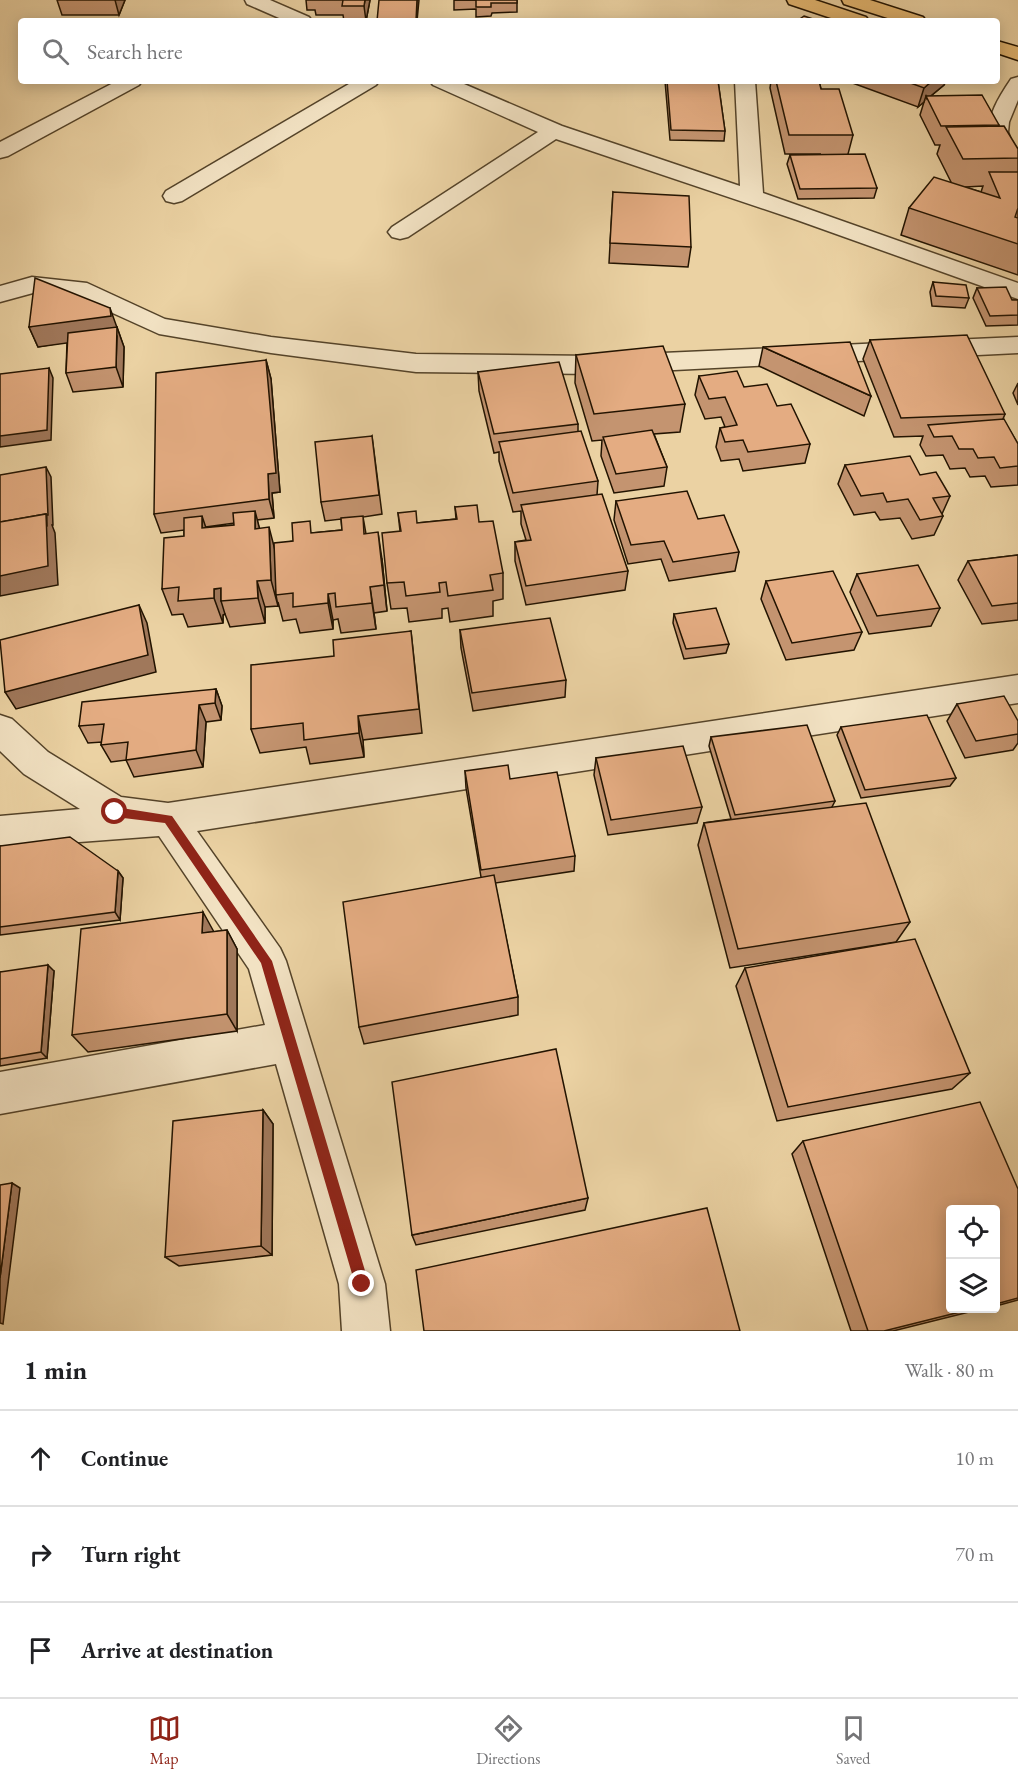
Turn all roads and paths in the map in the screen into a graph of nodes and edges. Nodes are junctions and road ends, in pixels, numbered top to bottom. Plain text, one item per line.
1 (254, 0) edge
2 (796, 0) edge
3 (851, 0) edge
4 (296, 14) edge
5 (277, 18) edge
6 (850, 18) edge
7 (907, 18) edge
8 (1000, 48) edge
9 (1018, 54) edge
10 (1000, 65) edge
11 (1018, 71) edge
12 (126, 84) edge
13 (364, 84) edge
14 (447, 84) edge
15 (745, 84) edge
16 (1018, 84) edge
17 (554, 131) junction
18 (0, 151) edge
19 (1018, 182) edge
20 (174, 196) dead end
21 (752, 197) junction
22 (400, 232) dead end
23 (1018, 291) edge
24 (0, 294) edge
25 (1018, 345) edge
26 (1018, 689) edge
27 (0, 729) edge
28 (168, 819) junction
29 (0, 832) edge
30 (290, 1041) junction
31 (0, 1092) edge
32 (366, 1331) edge

1 - 4 street
2 - 6 highway
3 - 7 highway
4 - 5 street
8 - 9 highway
10 - 11 highway
12 - 18 street
13 - 20 street
14 - 17 street
15 - 21 street
16 - 19 street
17 - 21 street
17 - 22 street
21 - 23 street
24 - 25 street
26 - 28 street
27 - 28 street
28 - 29 street
28 - 30 street
30 - 31 street
30 - 32 street

